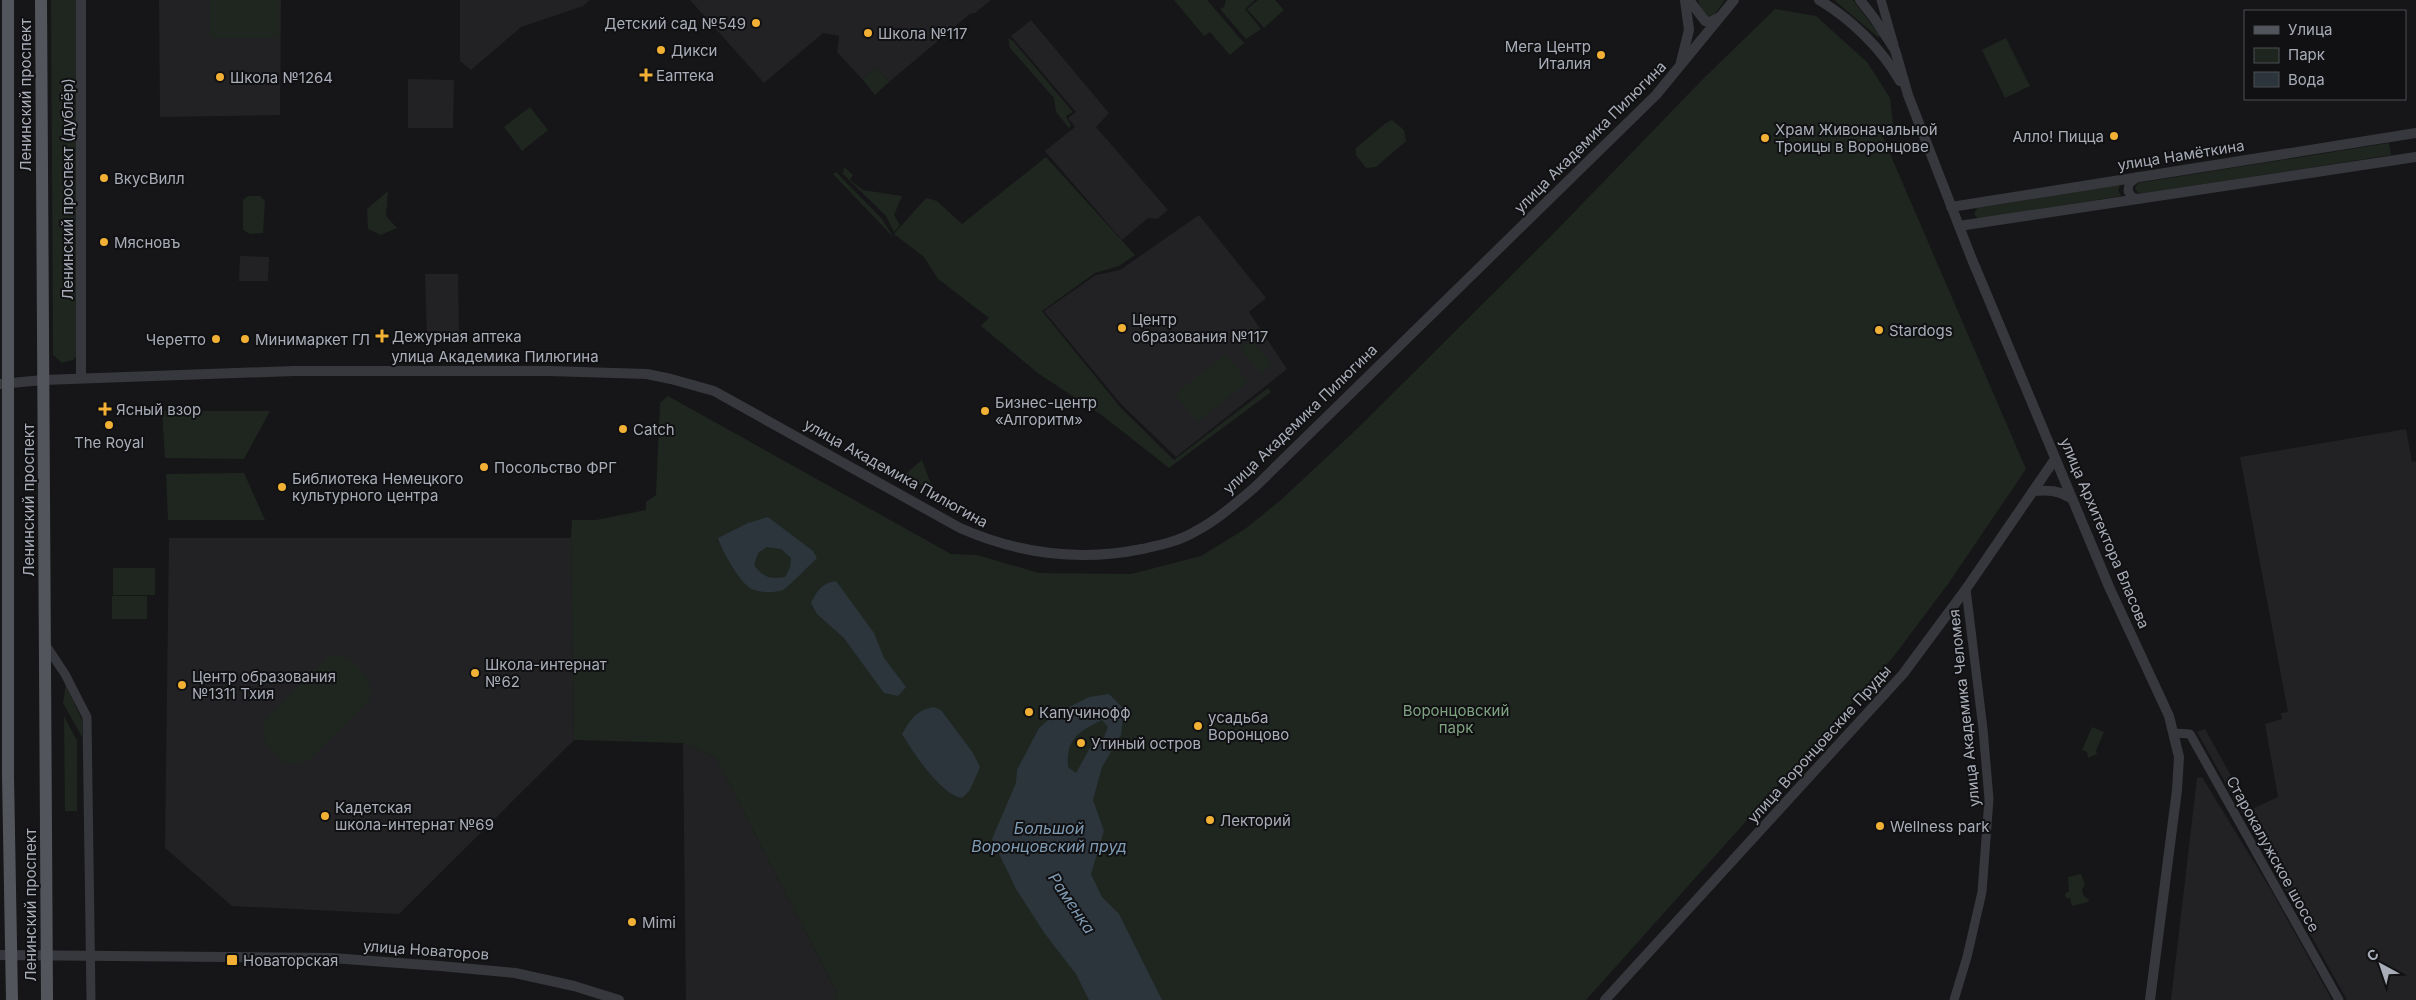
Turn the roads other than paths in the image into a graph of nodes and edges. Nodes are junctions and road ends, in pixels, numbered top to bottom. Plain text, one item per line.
1 (8, 0) edge
2 (41, 0) edge
3 (81, 0) edge
4 (1687, 0) edge
5 (1734, 0) edge
6 (1819, 0) edge
7 (1860, 0) edge
8 (1881, 0) edge
9 (1724, 13) junction
10 (1895, 50) junction
11 (1680, 66) junction
12 (4, 81) edge
13 (1908, 95) junction
14 (2416, 133) edge
15 (2416, 157) edge
16 (2138, 177) junction
17 (2140, 199) junction
18 (1951, 206) junction
19 (1959, 226) junction
20 (81, 378) junction
21 (44, 380) junction
22 (2, 384) edge
23 (2055, 459) junction
24 (2033, 491) junction
25 (2072, 500) junction
26 (1966, 589) junction
27 (45, 644) junction
28 (2174, 733) junction
29 (6, 955) edge
30 (92, 955) junction
31 (46, 956) junction
32 (12, 1000) edge
33 (47, 1000) edge
34 (91, 1000) edge
35 (619, 1000) edge
36 (1605, 1000) edge
37 (1954, 1000) edge
38 (2150, 1000) edge
39 (2339, 1000) edge

1 - 12 main road, Ленинский проспект
2 - 21 main road, Ленинский проспект
3 - 20 street, Ленинский проспект (дублёр)
4 - 9 street
4 - 11 street, улица Академика Пилюгина
5 - 9 street, улица Академика Пилюгина
6 - 13 street
7 - 10 street
8 - 10 street
9 - 11 street, улица Академика Пилюгина
10 - 13 street
11 - 20 street, улица Академика Пилюгина
12 - 22 main road, Ленинский проспект
13 - 18 street, улица Архитектора Власова
14 - 16 street, улица Намёткина
15 - 17 street
16 - 17 street
16 - 18 street, улица Намёткина
17 - 19 street
18 - 19 street, улица Архитектора Власова
19 - 23 street, улица Архитектора Власова
20 - 21 street, улица Академика Пилюгина
21 - 22 street, улица Академика Пилюгина
21 - 27 main road, Ленинский проспект
22 - 29 main road, Ленинский проспект
23 - 24 street, улица Воронцовские Пруды
23 - 25 street, улица Архитектора Власова
24 - 25 street
24 - 26 street, улица Воронцовские Пруды
25 - 28 street, улица Архитектора Власова
26 - 36 street, улица Воронцовские Пруды
26 - 37 street, улица Академика Челомея
27 - 30 street
27 - 31 main road, Ленинский проспект
28 - 38 street, улица Архитектора Власова
28 - 39 street, Старокалужское шоссе
29 - 31 street, улица Новаторов
29 - 32 main road, Ленинский проспект
30 - 31 street, улица Новаторов
30 - 34 street
30 - 35 street, улица Новаторов
31 - 33 main road, Ленинский проспект

